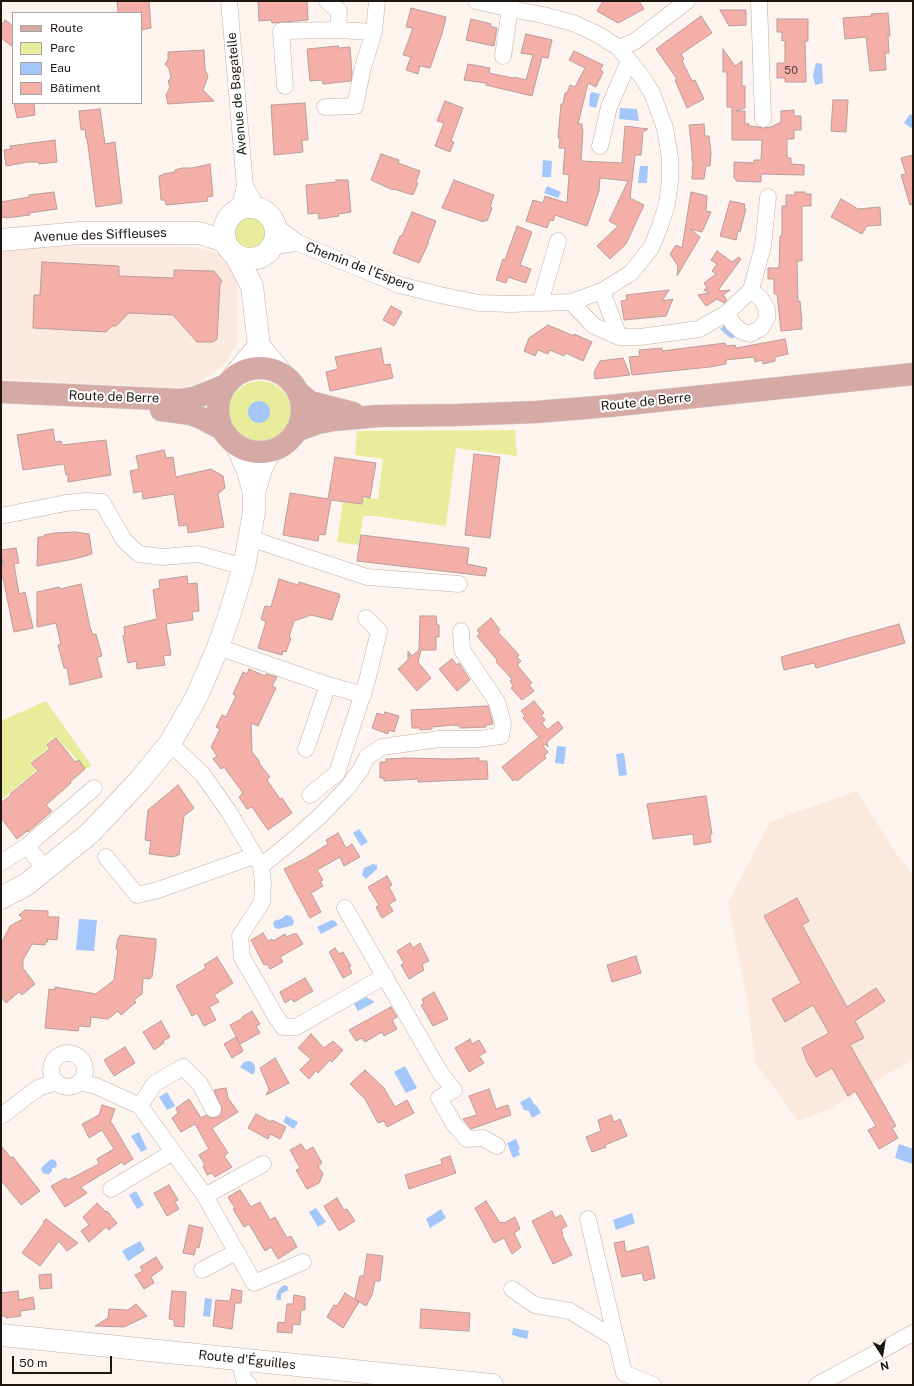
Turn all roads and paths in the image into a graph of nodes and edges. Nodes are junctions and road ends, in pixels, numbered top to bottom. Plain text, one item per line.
1 (229, 1) edge
2 (327, 1) edge
3 (377, 1) edge
4 (476, 1) edge
5 (687, 1) edge
6 (759, 1) edge
7 (511, 5) edge
8 (338, 30) junction
9 (374, 32) junction
10 (619, 48) junction
11 (503, 56) dead end
12 (630, 61) junction
13 (286, 86) dead end
14 (325, 107) dead end
15 (763, 119) dead end
16 (600, 146) dead end
17 (768, 197) dead end
18 (236, 227) junction
19 (1, 240) edge
20 (558, 241) dead end
21 (271, 242) junction
22 (252, 286) junction
23 (751, 290) junction
24 (602, 291) junction
25 (571, 302) junction
26 (540, 303) junction
27 (727, 313) junction
28 (619, 337) junction
29 (259, 346) junction
30 (913, 374) edge
31 (283, 375) junction
32 (229, 382) junction
33 (1, 392) edge
34 (299, 393) junction
35 (1, 404) edge
36 (378, 416) junction
37 (222, 429) junction
38 (296, 431) junction
39 (237, 446) junction
40 (270, 451) junction
41 (254, 492) junction
42 (1, 516) edge
43 (249, 538) junction
44 (244, 567) junction
45 (459, 584) dead end
46 (366, 618) dead end
47 (461, 631) dead end
48 (218, 647) junction
49 (328, 685) junction
50 (363, 695) junction
51 (170, 743) junction
52 (306, 749) dead end
53 (94, 788) dead end
54 (310, 795) dead end
55 (27, 846) junction
56 (106, 857) dead end
57 (258, 861) junction
58 (1, 862) edge
59 (45, 869) junction
60 (1, 898) edge
61 (346, 908) dead end
62 (385, 976) junction
63 (84, 1065) junction
64 (52, 1066) junction
65 (56, 1082) junction
66 (80, 1082) junction
67 (96, 1086) junction
68 (38, 1088) junction
69 (140, 1106) junction
70 (213, 1108) dead end
71 (1, 1116) edge
72 (497, 1146) dead end
73 (173, 1152) junction
74 (263, 1164) dead end
75 (111, 1189) dead end
76 (205, 1196) junction
77 (588, 1219) dead end
78 (236, 1252) junction
79 (303, 1262) dead end
80 (202, 1270) dead end
81 (512, 1289) dead end
82 (913, 1334) edge
83 (1, 1335) edge
84 (616, 1339) junction
85 (239, 1359) junction
86 (249, 1385) edge
87 (492, 1385) edge
88 (653, 1385) edge
89 (817, 1385) edge

1 - 18 street, Avenue de Bagatelle
2 - 8 street
3 - 9 street
4 - 7 street, Chemin de l'Espero
5 - 10 street
6 - 15 street
7 - 10 street, Chemin de l'Espero
7 - 11 street
8 - 9 street
8 - 13 street
9 - 14 street
10 - 12 street, Chemin de l'Espero
12 - 16 street
12 - 24 street, Chemin de l'Espero
17 - 23 street
18 - 19 street, Avenue des Siffleuses
18 - 21 street
18 - 21 street
18 - 22 street, Avenue de Bagatelle
20 - 26 street
21 - 22 street, Avenue de Bagatelle
21 - 26 street, Chemin de l'Espero
22 - 29 street, Avenue de Bagatelle
23 - 27 street
23 - 27 street
24 - 25 street, Chemin de l'Espero
24 - 28 street
25 - 26 street, Chemin de l'Espero
25 - 28 street
27 - 28 street
29 - 31 street
29 - 32 street
30 - 36 main road, Route de Berre
31 - 32 main road
31 - 34 main road
32 - 33 main road, Route de Berre
32 - 37 main road
34 - 36 main road, Route de Berre
34 - 38 main road
35 - 37 main road, Route de Berre
36 - 38 main road, Route de Berre
37 - 39 main road
38 - 40 main road
39 - 40 main road
39 - 41 street
40 - 41 street
41 - 43 street
42 - 44 street
43 - 44 street
43 - 45 street
44 - 48 street
46 - 50 street
47 - 57 street
48 - 49 street
48 - 51 street
49 - 50 street
49 - 52 street
50 - 54 street
51 - 57 street
51 - 59 street
53 - 55 street
55 - 58 street
55 - 59 street
56 - 57 street
57 - 62 street
59 - 60 street
61 - 62 street
62 - 72 street
63 - 64 street
63 - 66 street
63 - 67 street
64 - 65 street
64 - 68 street
65 - 66 street
65 - 68 street
66 - 67 street
67 - 69 street
68 - 71 street
69 - 70 street
69 - 73 street
73 - 75 street
73 - 76 street
74 - 76 street
76 - 78 street
77 - 84 street
78 - 79 street
78 - 80 street
81 - 84 street
82 - 89 street
83 - 85 street, Route d'Éguilles
84 - 88 street
85 - 86 street
85 - 87 street, Route d'Éguilles

